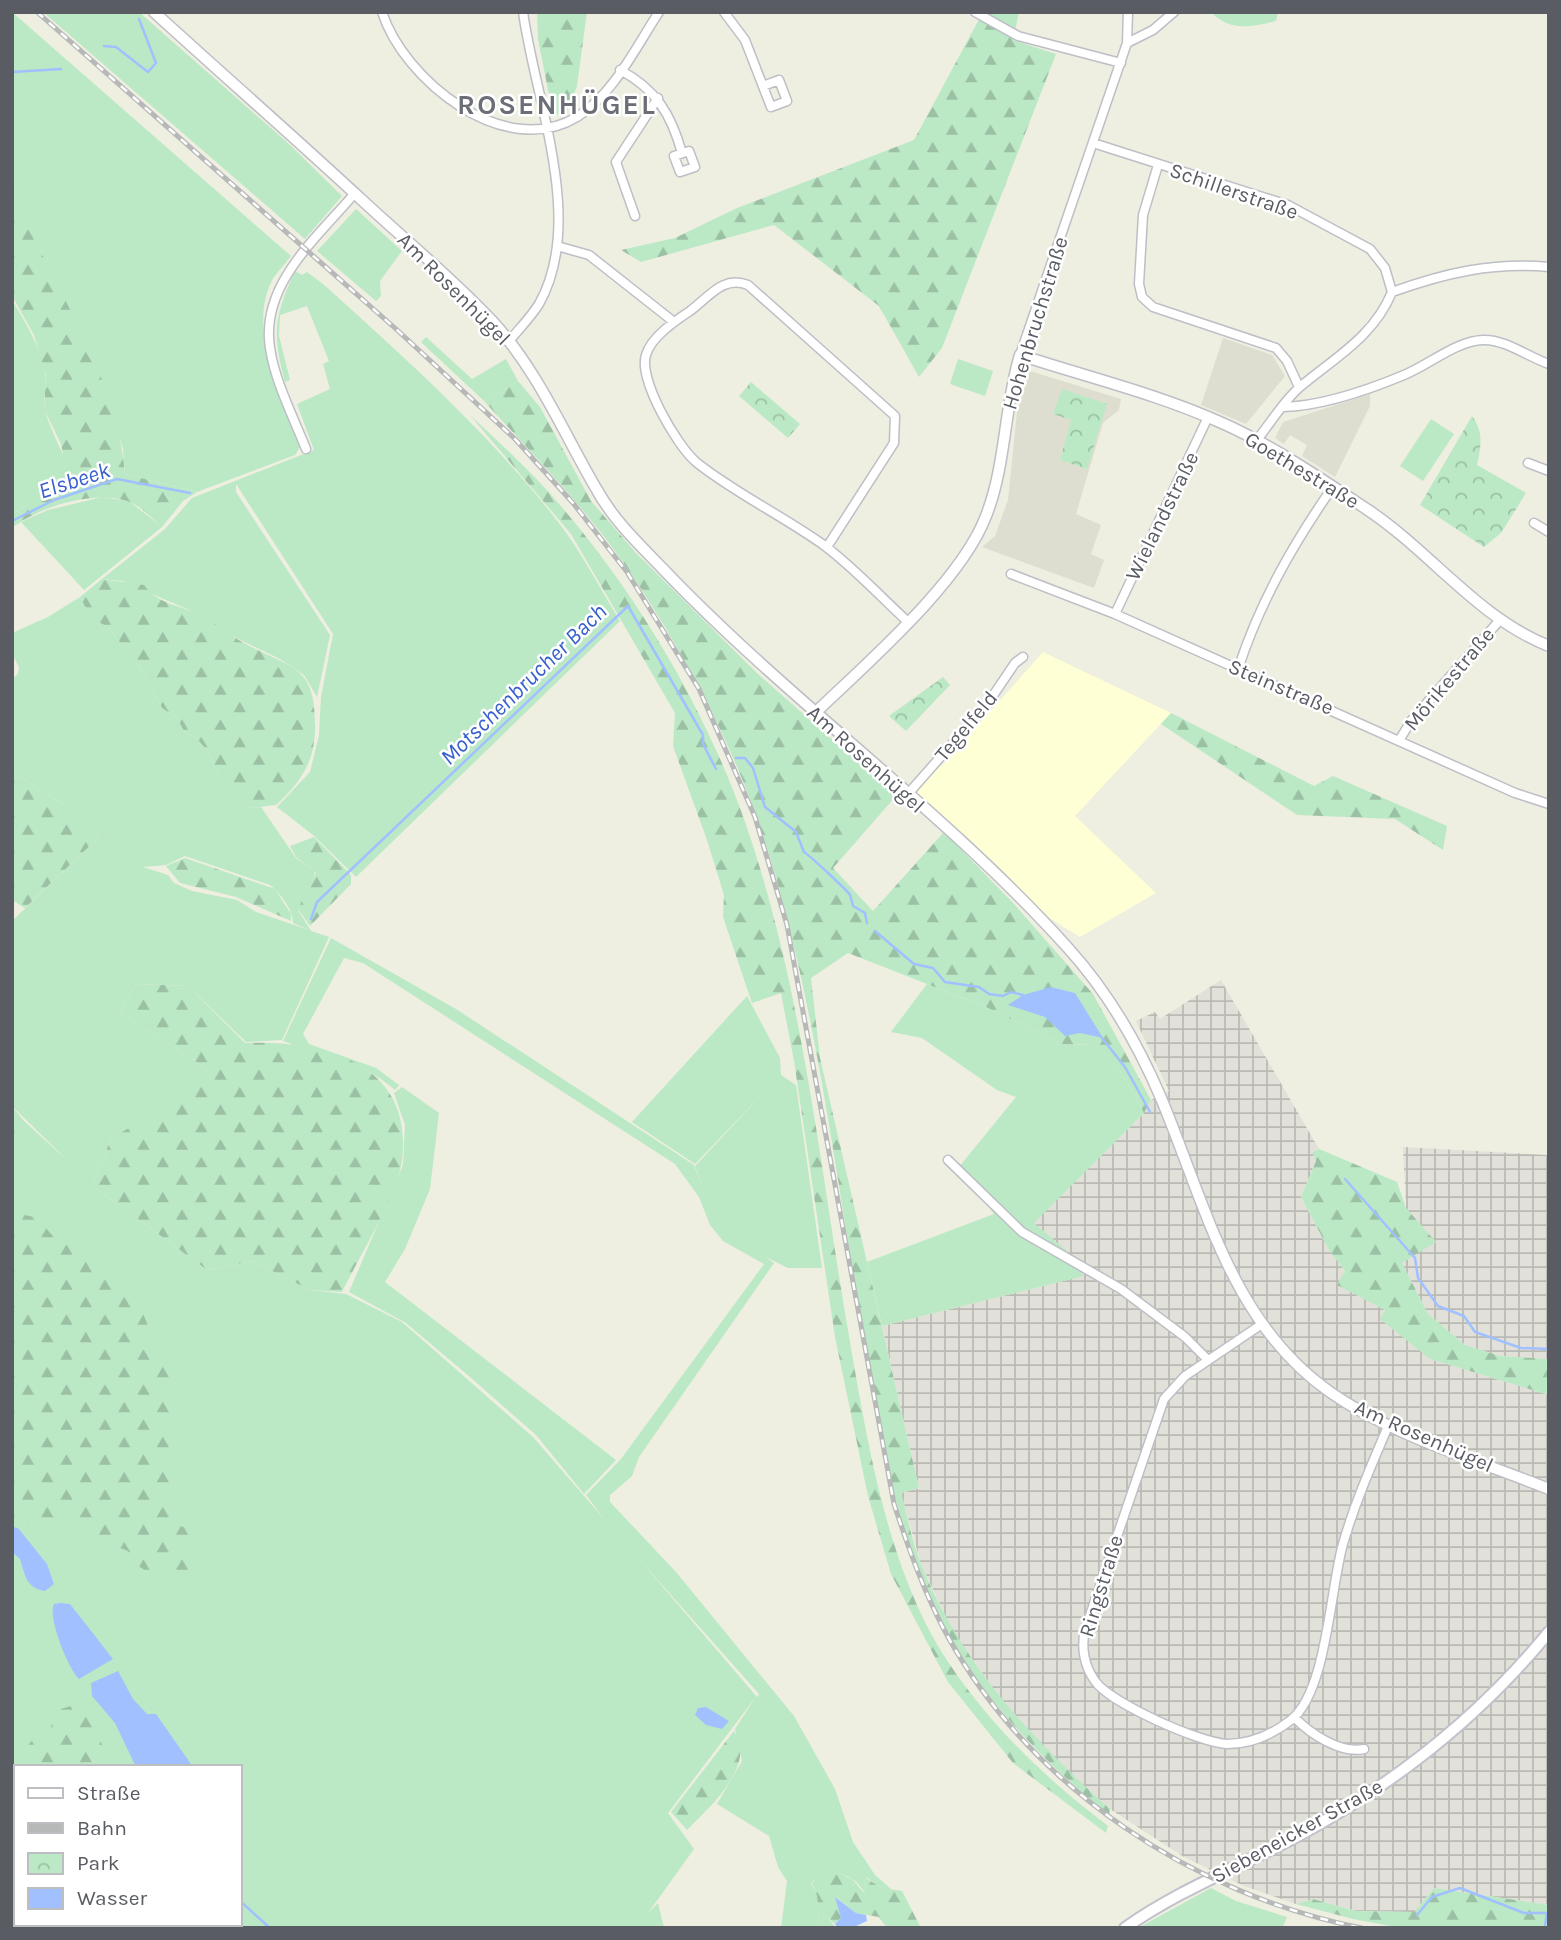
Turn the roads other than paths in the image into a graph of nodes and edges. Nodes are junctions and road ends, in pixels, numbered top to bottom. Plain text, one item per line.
1 (154, 12) edge
2 (382, 12) edge
3 (523, 12) edge
4 (659, 12) edge
5 (724, 12) edge
6 (975, 12) edge
7 (1128, 12) edge
8 (1174, 12) edge
9 (1126, 43) junction
10 (1121, 63) junction
11 (620, 70) junction
12 (763, 86) dead end
13 (658, 98) junction
14 (546, 128) junction
15 (1093, 143) junction
16 (682, 153) dead end
17 (1158, 165) junction
18 (355, 193) junction
19 (635, 216) dead end
20 (557, 246) junction
21 (1549, 267) edge
22 (1392, 292) junction
23 (674, 321) junction
24 (509, 341) junction
25 (1020, 355) junction
26 (1549, 365) edge
27 (1298, 387) junction
28 (1283, 407) junction
29 (1208, 417) junction
30 (1256, 442) junction
31 (306, 449) dead end
32 (1528, 463) dead end
33 (1549, 471) edge
34 (1332, 488) junction
35 (1534, 523) dead end
36 (1549, 532) edge
37 (827, 547) junction
38 (1011, 574) dead end
39 (1115, 614) junction
40 (907, 621) junction
41 (1499, 621) junction
42 (1549, 646) edge
43 (1023, 657) dead end
44 (1238, 669) junction
45 (815, 713) junction
46 (1400, 739) junction
47 (907, 795) junction
48 (1549, 804) edge
49 (948, 1160) dead end
50 (1262, 1324) junction
51 (1208, 1360) junction
52 (1389, 1424) junction
53 (1549, 1489) edge
54 (1549, 1632) edge
55 (1294, 1717) junction
56 (1364, 1749) dead end
57 (1125, 1928) edge

1 - 18 street, Am Rosenhügel
2 - 14 street
3 - 14 street
4 - 11 street
5 - 12 street
6 - 10 street
7 - 9 street, Hohenbruchstraße
8 - 9 street
9 - 10 street, Hohenbruchstraße
10 - 15 street, Hohenbruchstraße
11 - 13 street
11 - 14 street
13 - 16 street
13 - 19 street
14 - 20 street
15 - 17 street, Schillerstraße
15 - 25 street, Hohenbruchstraße
17 - 22 street, Schillerstraße
17 - 27 street, Schillerstraße
18 - 24 street, Am Rosenhügel
18 - 31 street
20 - 23 street
20 - 24 street
21 - 22 street
22 - 27 street
23 - 37 street
23 - 37 street
24 - 45 street, Am Rosenhügel
25 - 29 street, Goethestraße
25 - 40 street, Hohenbruchstraße
26 - 28 street
27 - 28 street
28 - 30 street
29 - 30 street, Goethestraße
29 - 39 street, Wielandstraße
30 - 34 street, Goethestraße
32 - 33 street
34 - 41 street, Goethestraße
34 - 44 street
35 - 36 street
37 - 40 street
38 - 39 street, Steinstraße
39 - 44 street, Steinstraße
40 - 45 street, Hohenbruchstraße
41 - 42 street, Goethestraße
41 - 46 street, Mörikestraße
43 - 47 street, Tegelfeld
44 - 46 street, Steinstraße
45 - 47 street, Am Rosenhügel
46 - 48 street, Steinstraße
47 - 50 street, Am Rosenhügel
49 - 51 street
50 - 51 street, Ringstraße
50 - 52 street, Am Rosenhügel
51 - 55 street, Ringstraße
52 - 53 street, Am Rosenhügel
52 - 55 street, Ringstraße
54 - 57 main road, Siebeneicker Straße
55 - 56 street

